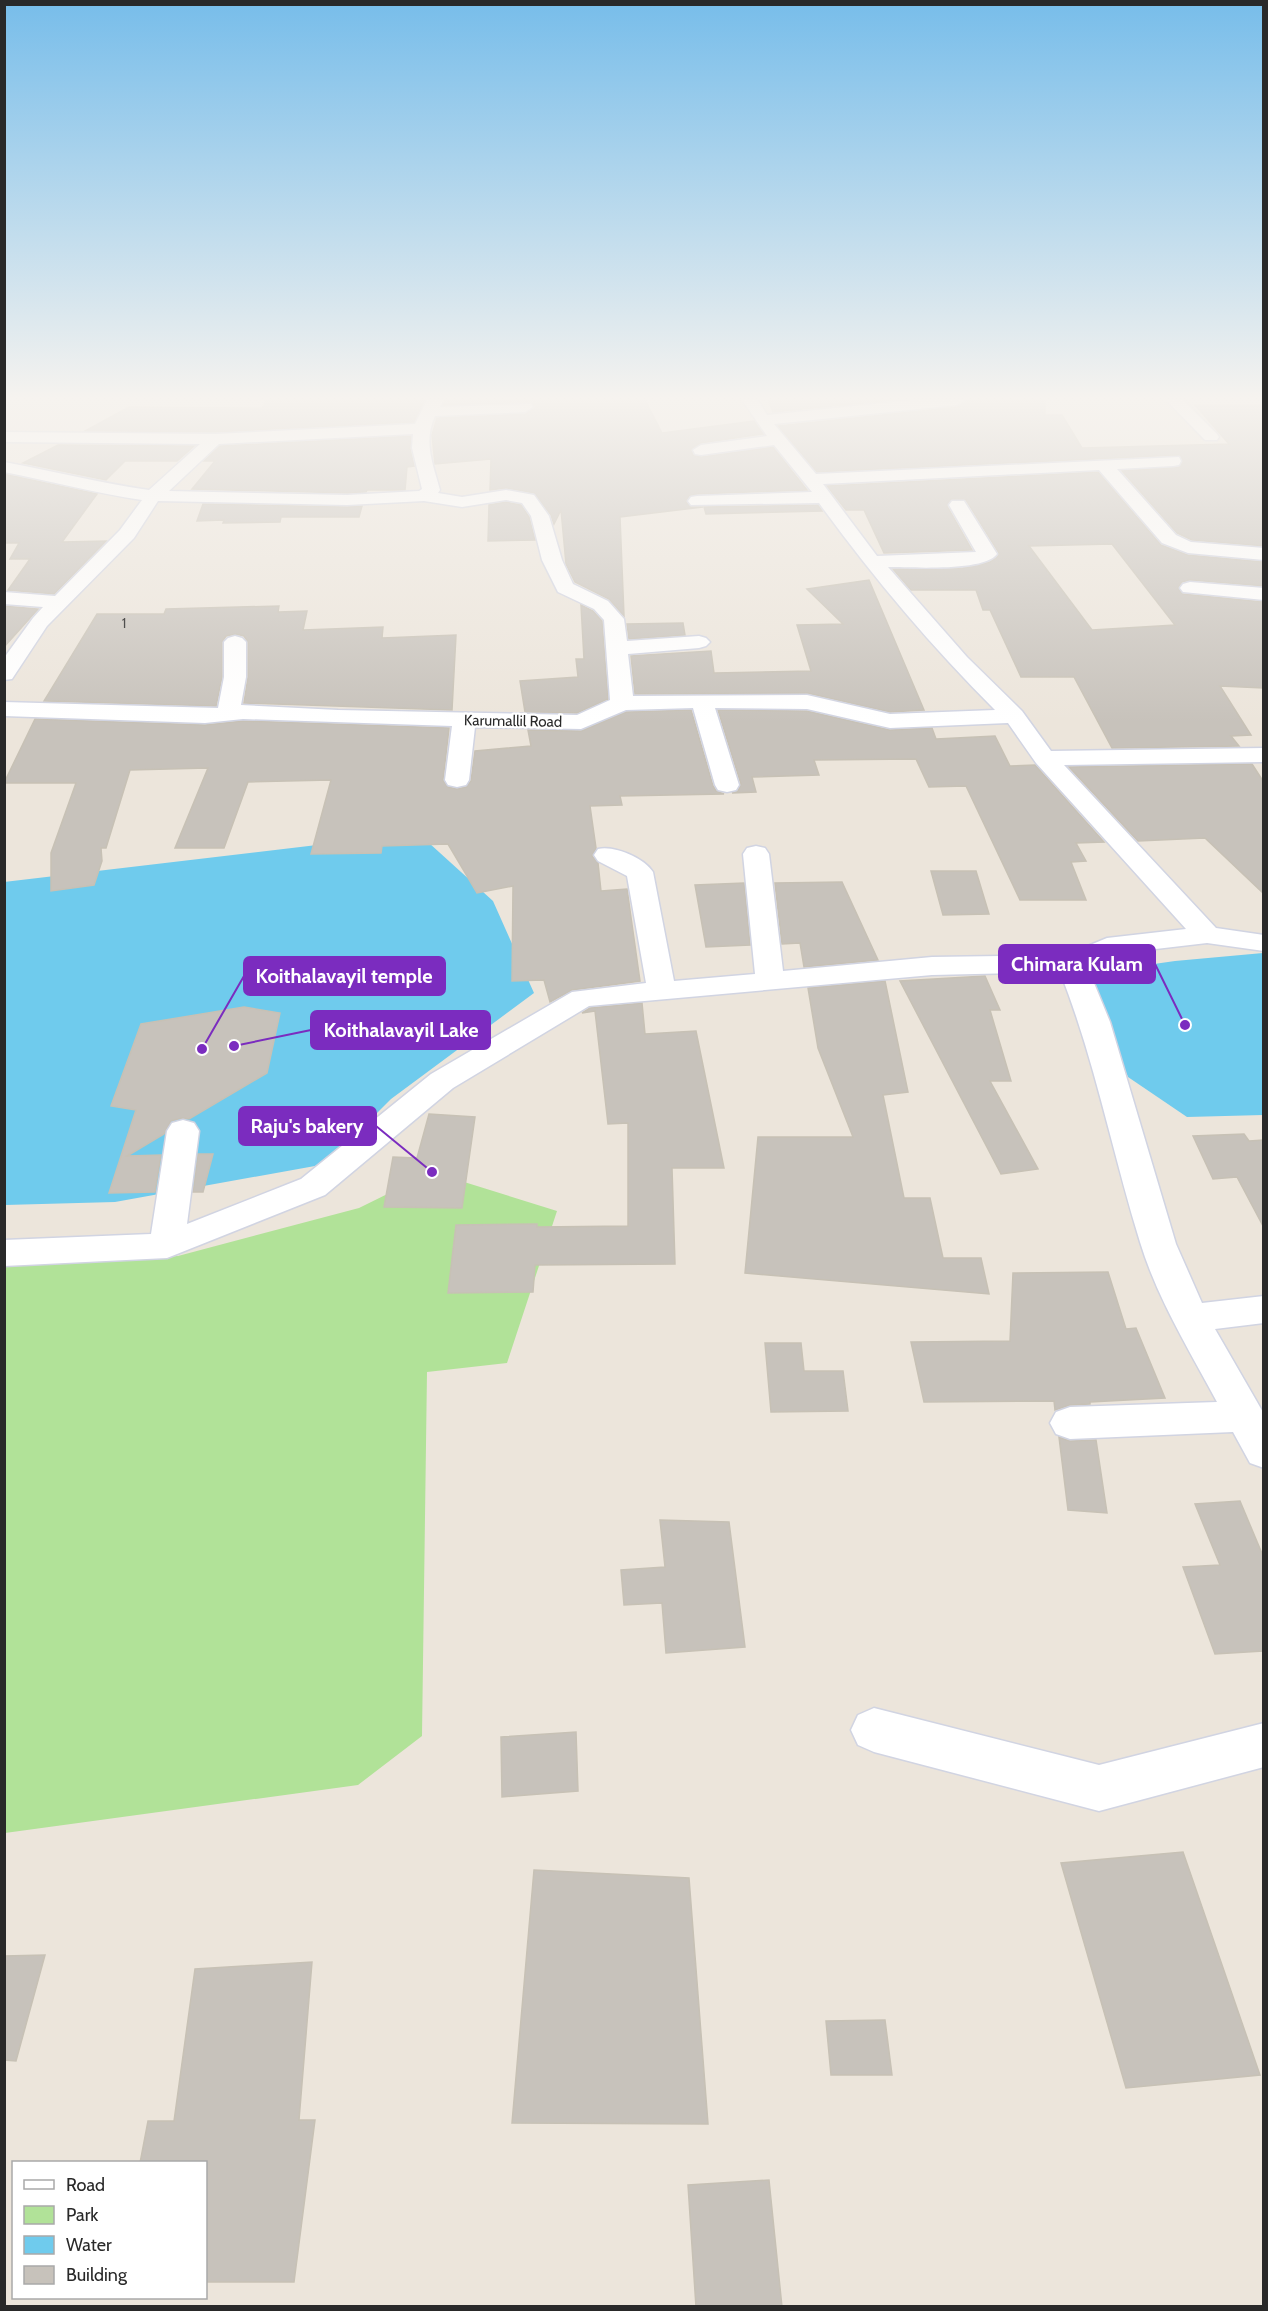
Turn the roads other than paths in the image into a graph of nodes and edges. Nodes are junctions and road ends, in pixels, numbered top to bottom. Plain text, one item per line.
1 (145, 508) edge
2 (534, 508) edge
3 (834, 508) edge
4 (960, 508) edge
5 (1142, 508) edge
6 (1263, 554) edge
7 (872, 562) junction
8 (1190, 588) dead end
9 (1263, 594) edge
10 (4, 598) edge
11 (59, 602) junction
12 (16, 621) dead end
13 (40, 622) junction
14 (235, 642) dead end
15 (699, 642) dead end
16 (618, 648) junction
17 (4, 674) edge
18 (702, 701) junction
19 (622, 703) junction
20 (4, 709) edge
21 (228, 712) junction
22 (1014, 716) junction
23 (464, 720) junction
24 (1263, 755) edge
25 (1044, 758) junction
26 (457, 780) dead end
27 (727, 785) dead end
28 (756, 854) dead end
29 (607, 855) dead end
30 (1207, 935) junction
31 (1263, 943) edge
32 (1071, 963) junction
33 (771, 981) junction
34 (662, 992) junction
35 (183, 1131) dead end
36 (167, 1246) junction
37 (4, 1253) edge
38 (1263, 1309) edge
39 (1190, 1318) junction
40 (1245, 1416) junction
41 (1070, 1423) dead end
42 (1263, 1452) edge
43 (874, 1730) dead end
44 (1263, 1745) edge

1 - 11 street
2 - 16 street
3 - 7 street
4 - 7 street
5 - 6 street
7 - 22 street
8 - 9 street
10 - 11 street
11 - 13 street
12 - 13 street
13 - 17 street
14 - 21 street
15 - 16 street
16 - 19 street
18 - 19 street, Karumallil Road
18 - 22 street, Karumallil Road
18 - 27 street
19 - 23 street, Karumallil Road
20 - 21 street, Karumallil Road
21 - 23 street, Karumallil Road
22 - 25 street
23 - 26 street
24 - 25 street
25 - 30 street
28 - 33 street
29 - 34 street
30 - 31 street
30 - 32 street
32 - 33 street
32 - 39 street
33 - 34 street
34 - 36 street
35 - 36 street
36 - 37 street
38 - 39 street
39 - 40 street
40 - 41 street
40 - 42 street
43 - 44 street

